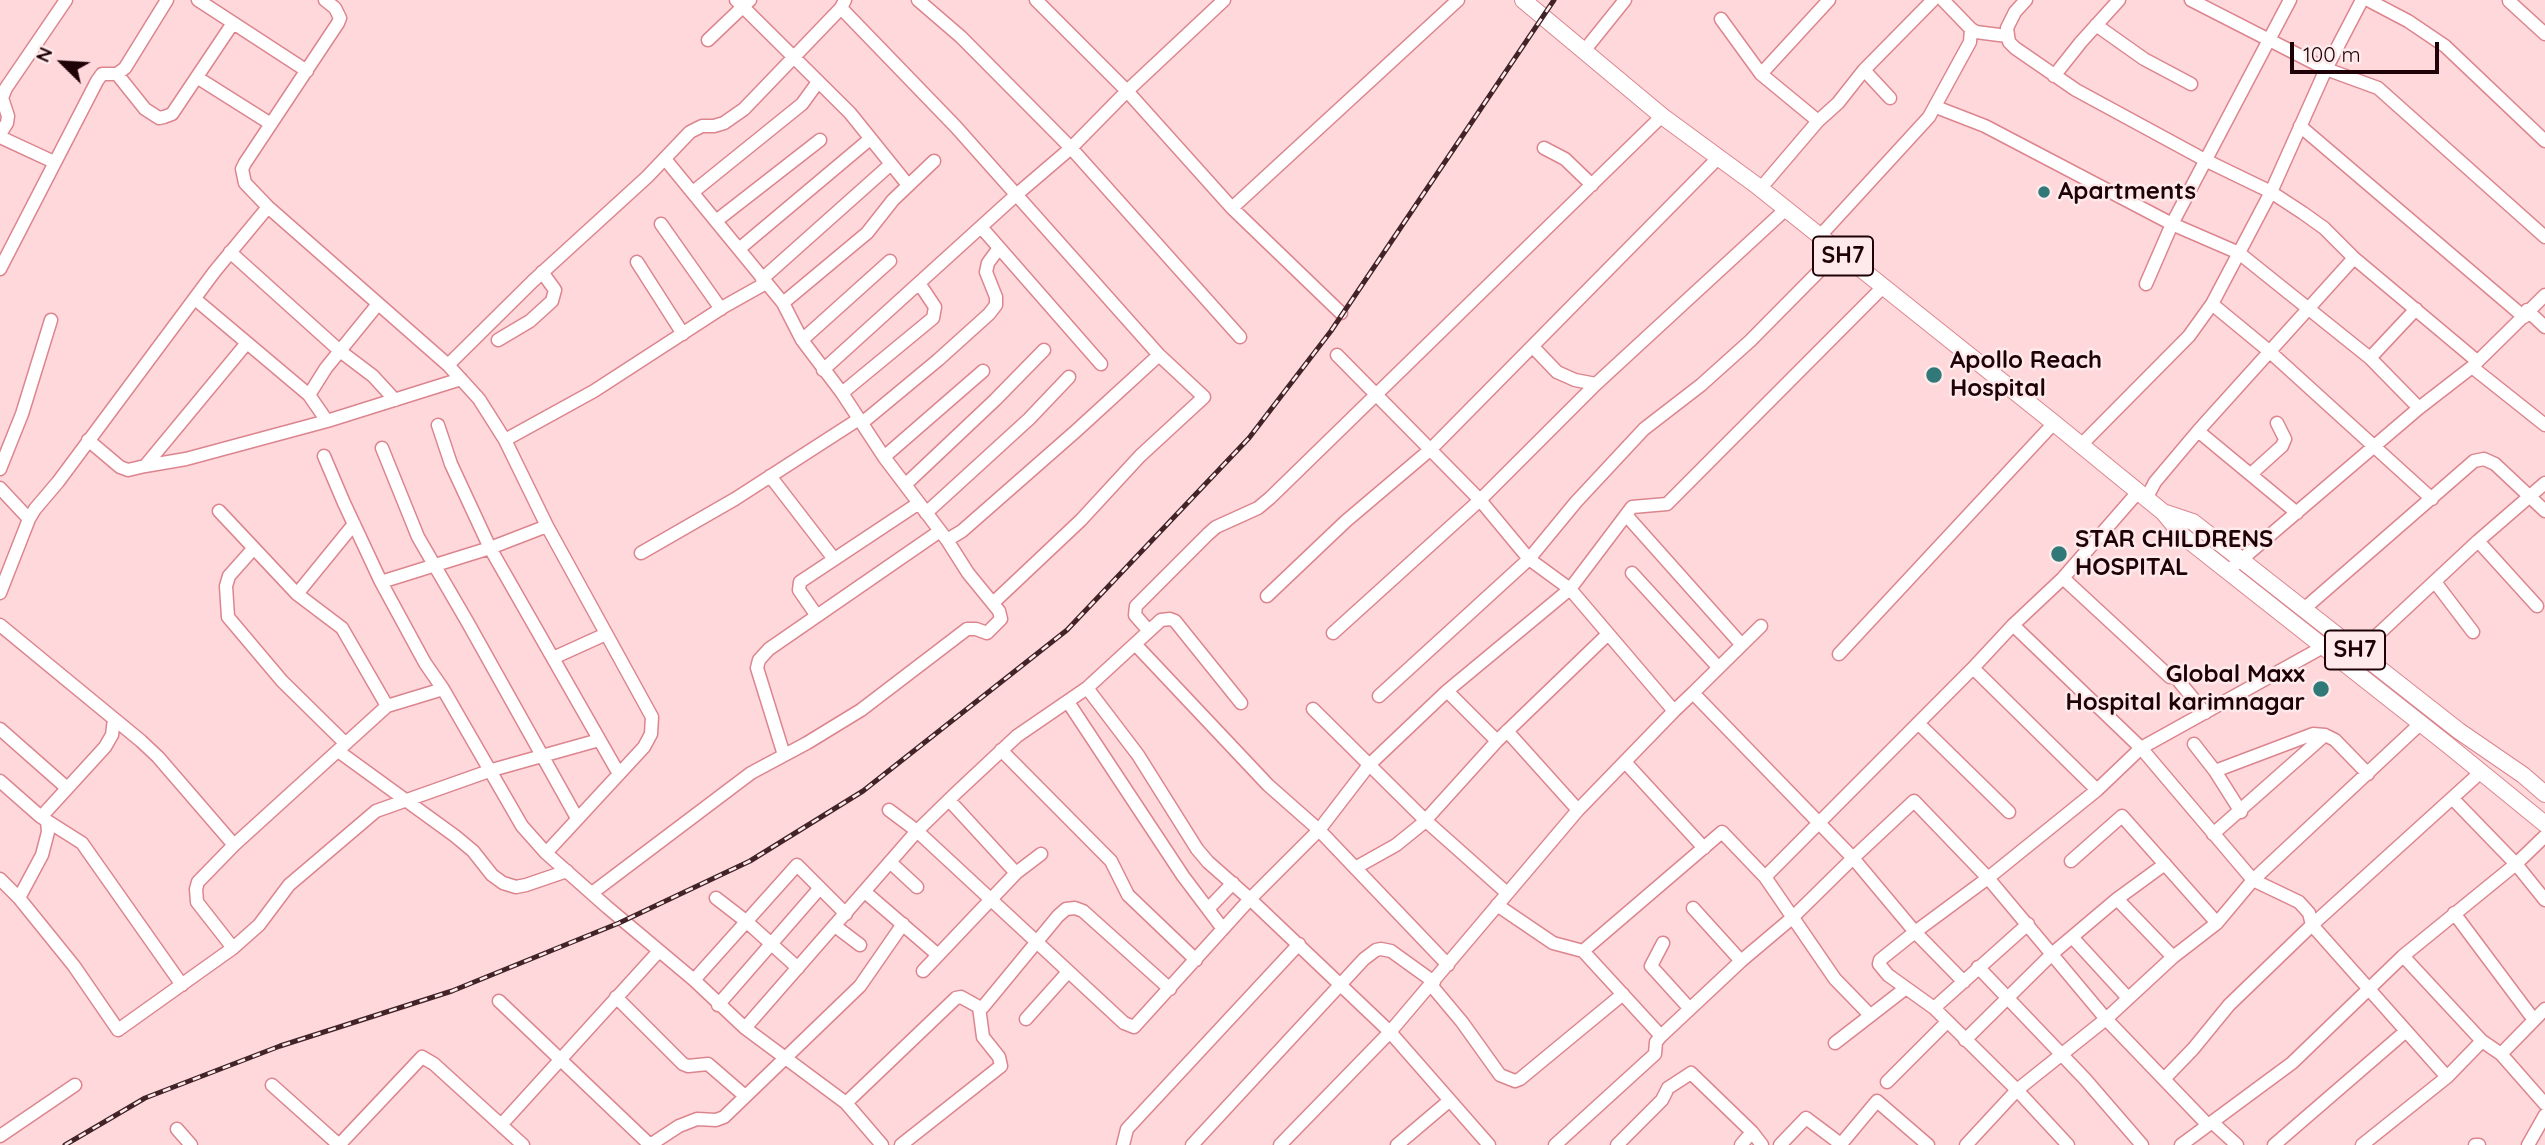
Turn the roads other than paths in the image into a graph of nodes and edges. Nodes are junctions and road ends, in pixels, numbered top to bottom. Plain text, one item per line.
1 (66, 0) edge
2 (167, 0) edge
3 (198, 0) edge
4 (325, 0) edge
5 (918, 0) edge
6 (1036, 0) edge
7 (1224, 0) edge
8 (1458, 0) edge
9 (1523, 0) edge
10 (1625, 0) edge
11 (1829, 0) edge
12 (1933, 0) edge
13 (1942, 0) edge
14 (2026, 0) edge
15 (2119, 0) edge
16 (2190, 0) edge
17 (2290, 0) edge
18 (2362, 0) edge
19 (2368, 0) edge
20 (2509, 1) edge
21 (743, 3) edge
22 (843, 4) edge
23 (1721, 19) dead end
24 (233, 23) junction
25 (2096, 25) junction
26 (1971, 29) junction
27 (2545, 34) edge
28 (2007, 36) junction
29 (708, 40) dead end
30 (2267, 41) junction
31 (1584, 51) junction
32 (792, 57) junction
33 (2326, 69) junction
34 (1864, 70) junction
35 (307, 71) junction
36 (117, 74) junction
37 (1761, 74) junction
38 (2054, 76) junction
39 (198, 78) junction
40 (818, 82) junction
41 (2190, 84) dead end
42 (1126, 91) junction
43 (1890, 98) dead end
44 (1936, 107) junction
45 (1662, 116) junction
46 (1818, 121) junction
47 (271, 124) junction
48 (2300, 126) junction
49 (0, 136) edge
50 (870, 139) junction
51 (820, 140) dead end
52 (2545, 141) edge
53 (1071, 148) junction
54 (1544, 148) dead end
55 (1719, 157) junction
56 (665, 159) junction
57 (2205, 160) junction
58 (934, 161) dead end
59 (54, 162) junction
60 (891, 164) junction
61 (908, 185) junction
62 (1592, 185) junction
63 (1760, 189) junction
64 (693, 192) junction
65 (2271, 192) junction
66 (1016, 195) junction
67 (268, 207) junction
68 (1232, 208) junction
69 (1786, 209) junction
70 (716, 221) junction
71 (661, 224) dead end
72 (2172, 224) junction
73 (981, 227) junction
74 (1819, 237) junction
75 (2545, 237) edge
76 (999, 248) junction
77 (739, 249) junction
78 (230, 252) junction
79 (1838, 253) junction
80 (2239, 253) junction
81 (2354, 258) junction
82 (890, 261) dead end
83 (638, 262) dead end
84 (0, 269) edge
85 (542, 272) junction
86 (764, 281) junction
87 (919, 283) junction
88 (2146, 284) dead end
89 (1884, 286) junction
90 (2545, 295) edge
91 (195, 299) junction
92 (783, 303) junction
93 (378, 304) junction
94 (2212, 304) junction
95 (722, 309) junction
96 (2311, 309) junction
97 (2416, 309) junction
98 (1341, 313) dead end
99 (2526, 314) junction
100 (51, 320) dead end
101 (2545, 327) edge
102 (683, 334) junction
103 (1240, 337) dead end
104 (498, 340) dead end
105 (802, 340) junction
106 (246, 344) junction
107 (1533, 347) junction
108 (1044, 350) dead end
109 (340, 351) junction
110 (2269, 351) junction
111 (1159, 355) junction
112 (1337, 355) dead end
113 (2370, 358) junction
114 (1101, 364) dead end
115 (2475, 364) junction
116 (449, 365) junction
117 (823, 370) junction
118 (983, 371) dead end
119 (1069, 377) dead end
120 (461, 379) junction
121 (1596, 384) junction
122 (1376, 392) junction
123 (842, 393) junction
124 (309, 396) junction
125 (395, 400) junction
126 (2419, 408) junction
127 (327, 421) junction
128 (860, 421) junction
129 (2054, 423) junction
130 (2277, 423) dead end
131 (438, 425) dead end
132 (2545, 425) edge
133 (2198, 431) junction
134 (505, 439) junction
135 (88, 440) junction
136 (2081, 445) junction
137 (2375, 445) junction
138 (382, 449) dead end
139 (1431, 449) junction
140 (324, 456) dead end
141 (884, 457) junction
142 (145, 466) junction
143 (0, 469) edge
144 (2250, 474) junction
145 (770, 476) junction
146 (2545, 483) edge
147 (906, 484) junction
148 (0, 488) edge
149 (2142, 496) junction
150 (2529, 497) junction
151 (2432, 499) junction
152 (1480, 500) junction
153 (922, 508) junction
154 (2545, 510) edge
155 (219, 511) dead end
156 (2297, 513) junction
157 (1626, 515) junction
158 (29, 519) junction
159 (354, 523) junction
160 (547, 526) junction
161 (944, 536) junction
162 (2478, 541) junction
163 (490, 548) junction
164 (253, 549) junction
165 (641, 553) dead end
166 (834, 559) junction
167 (1529, 559) junction
168 (435, 565) junction
169 (2234, 565) junction
170 (1632, 573) dead end
171 (2063, 578) junction
172 (381, 582) junction
173 (2435, 583) junction
174 (1570, 589) junction
175 (0, 593) edge
176 (297, 594) junction
177 (1267, 596) dead end
178 (993, 603) junction
179 (2537, 606) dead end
180 (2305, 608) junction
181 (817, 616) junction
182 (0, 625) edge
183 (2013, 625) junction
184 (1761, 626) dead end
185 (1148, 630) junction
186 (2473, 632) dead end
187 (1333, 633) dead end
188 (606, 634) junction
189 (1608, 634) junction
190 (1135, 644) junction
191 (1741, 644) junction
192 (2323, 647) junction
193 (2358, 653) junction
194 (1839, 654) dead end
195 (553, 658) junction
196 (1718, 667) junction
197 (1973, 668) junction
198 (1087, 688) junction
199 (443, 689) junction
200 (1447, 691) junction
201 (1693, 693) junction
202 (1379, 696) dead end
203 (1068, 702) junction
204 (1241, 703) dead end
205 (387, 706) junction
206 (1312, 709) dead end
207 (1674, 711) junction
208 (2205, 713) junction
209 (114, 719) junction
210 (1918, 723) junction
211 (2420, 724) junction
212 (0, 729) edge
213 (2325, 735) junction
214 (1502, 736) junction
215 (599, 740) junction
216 (2194, 744) dead end
217 (341, 747) junction
218 (2141, 748) junction
219 (1001, 750) junction
220 (784, 755) junction
221 (543, 757) junction
222 (1625, 762) junction
223 (1369, 765) junction
224 (492, 770) junction
225 (2215, 771) junction
226 (2482, 771) junction
227 (619, 774) junction
228 (2368, 774) junction
229 (0, 781) edge
230 (68, 788) junction
231 (2096, 790) junction
232 (2545, 794) edge
233 (2453, 799) junction
234 (404, 800) junction
235 (949, 800) junction
236 (889, 810) dead end
237 (1578, 810) junction
238 (2008, 812) dead end
239 (2241, 812) junction
240 (577, 818) junction
241 (44, 819) junction
242 (1425, 820) junction
243 (1819, 821) junction
244 (2545, 824) edge
245 (1318, 830) junction
246 (917, 831) junction
247 (2214, 834) junction
248 (2545, 836) edge
249 (234, 845) junction
250 (1704, 848) junction
251 (546, 853) junction
252 (1041, 855) dead end
253 (1853, 858) junction
254 (2071, 861) dead end
255 (890, 862) junction
256 (2165, 864) junction
257 (2516, 864) junction
258 (1355, 867) junction
259 (567, 871) junction
260 (1016, 873) junction
261 (1765, 877) junction
262 (1988, 878) junction
263 (0, 879) edge
264 (2253, 880) junction
265 (1233, 883) junction
266 (917, 887) dead end
267 (820, 889) junction
268 (592, 892) junction
269 (865, 892) junction
270 (1507, 893) junction
271 (19, 898) junction
272 (716, 898) dead end
273 (990, 899) junction
274 (1250, 899) junction
275 (2117, 899) junction
276 (2545, 900) edge
277 (1497, 905) junction
278 (1693, 908) dead end
279 (1208, 909) junction
280 (2454, 913) junction
281 (846, 914) junction
282 (1792, 918) junction
283 (747, 922) junction
284 (2217, 923) junction
285 (903, 924) junction
286 (2028, 924) junction
287 (2312, 925) junction
288 (835, 926) junction
289 (1223, 929) junction
290 (1915, 932) junction
291 (2072, 937) junction
292 (1037, 943) junction
293 (1663, 943) dead end
294 (771, 944) junction
295 (1299, 944) junction
296 (860, 945) dead end
297 (233, 948) junction
298 (659, 951) junction
299 (1583, 951) junction
300 (2053, 953) junction
301 (938, 956) junction
302 (2403, 956) junction
303 (2174, 957) junction
304 (1196, 960) junction
305 (1741, 961) junction
306 (1448, 965) junction
307 (1978, 967) junction
308 (798, 968) junction
309 (923, 971) dead end
310 (1068, 972) junction
311 (694, 980) junction
312 (1964, 982) junction
313 (1433, 984) junction
314 (182, 985) junction
315 (1340, 985) junction
316 (1906, 988) junction
317 (1170, 989) junction
318 (2369, 990) junction
319 (1623, 995) junction
320 (616, 997) junction
321 (2128, 998) junction
322 (2007, 999) junction
323 (499, 1001) dead end
324 (718, 1004) junction
325 (979, 1007) junction
326 (1934, 1008) junction
327 (1690, 1009) junction
328 (2545, 1009) edge
329 (1870, 1015) junction
330 (1026, 1019) dead end
331 (2106, 1019) junction
332 (2534, 1020) junction
333 (1946, 1023) junction
334 (745, 1028) junction
335 (2406, 1031) junction
336 (1390, 1032) junction
337 (1661, 1036) junction
338 (1965, 1040) junction
339 (2482, 1041) junction
340 (1835, 1043) dead end
341 (2061, 1054) junction
342 (2501, 1054) junction
343 (785, 1057) junction
344 (561, 1061) junction
345 (2447, 1077) junction
346 (2164, 1079) junction
347 (1886, 1082) dead end
348 (75, 1085) dead end
349 (272, 1085) dead end
350 (2017, 1090) junction
351 (745, 1096) junction
352 (1449, 1101) junction
353 (846, 1103) junction
354 (2543, 1108) edge
355 (2213, 1123) junction
356 (501, 1125) junction
357 (177, 1129) dead end
358 (1752, 1132) junction
359 (1, 1134) edge
360 (328, 1135) junction
361 (191, 1145) edge
362 (317, 1145) edge
363 (339, 1145) edge
364 (523, 1145) edge
365 (881, 1145) edge
366 (901, 1145) edge
367 (1123, 1145) edge
368 (1192, 1145) edge
369 (1280, 1145) edge
370 (1397, 1145) edge
371 (1489, 1145) edge
372 (1555, 1145) edge
373 (1617, 1145) edge
374 (1741, 1145) edge
375 (1762, 1145) edge
376 (1780, 1145) edge
377 (1841, 1145) edge
378 (1928, 1145) edge
379 (1966, 1145) edge
380 (2067, 1145) edge
381 (2142, 1145) edge
382 (2181, 1145) edge
383 (2237, 1145) edge
384 (2274, 1145) edge
385 (2362, 1145) edge
386 (2528, 1145) edge

1 - 49 street
2 - 36 street
3 - 24 street
4 - 35 street
5 - 53 street
6 - 42 street
7 - 42 street
8 - 68 street
9 - 31 main road, SH7
10 - 31 street
11 - 37 street
12 - 34 street
13 - 26 street
14 - 28 street
15 - 25 street
16 - 30 street
17 - 30 street
18 - 33 street
19 - 52 street
20 - 27 street
21 - 29 street
21 - 32 street
22 - 32 street
22 - 66 street
23 - 37 street
24 - 35 street
24 - 39 street
25 - 38 street
25 - 41 street
26 - 28 street
26 - 44 street
28 - 38 street
30 - 33 street
30 - 57 street
31 - 45 main road, SH7
32 - 40 street
32 - 56 street
33 - 48 street
33 - 75 street
34 - 43 street
34 - 46 street
35 - 47 street
36 - 39 street
36 - 59 street
37 - 46 street
38 - 57 street
39 - 47 street
40 - 50 street
40 - 64 street
42 - 53 street
42 - 68 street
44 - 72 street
44 - 74 street
45 - 55 main road, SH7
45 - 62 street
46 - 63 street
47 - 67 street
48 - 65 street
48 - 99 street
49 - 59 street
50 - 60 street
50 - 77 street
51 - 70 street
53 - 66 street
53 - 103 street
54 - 62 street
55 - 63 main road, SH7
55 - 107 street
56 - 64 street
56 - 85 street
57 - 65 street
57 - 72 street
58 - 61 street
59 - 84 street
60 - 61 street
60 - 86 street
61 - 92 street
62 - 122 street
63 - 69 main road, SH7
64 - 70 street
65 - 80 street
65 - 81 street
66 - 73 street
66 - 111 street
67 - 78 street
67 - 93 street
68 - 98 street
69 - 74 main road, SH7
69 - 121 street
70 - 77 street
71 - 95 street
72 - 80 street
72 - 88 street
73 - 76 street
73 - 87 street
74 - 79 main road, SH7
76 - 114 street
76 - 128 street
77 - 86 street
78 - 91 street
78 - 109 street
79 - 89 main road, SH7
79 - 167 street
80 - 94 street
80 - 96 street
81 - 96 street
81 - 97 street
82 - 105 street
83 - 102 street
85 - 104 street
85 - 116 street
86 - 92 street
86 - 95 street
87 - 117 street
87 - 123 street
89 - 129 main road, SH7
89 - 157 street
90 - 99 street
91 - 106 street
91 - 135 street
92 - 105 street
93 - 109 street
93 - 116 street
94 - 110 street
94 - 136 street
95 - 102 street
96 - 110 street
96 - 113 street
97 - 113 street
97 - 115 street
99 - 101 street
99 - 115 street
100 - 143 street
102 - 134 street
105 - 117 street
106 - 124 street
106 - 142 street
107 - 121 street
107 - 139 street
108 - 147 street
109 - 124 street
109 - 125 street
110 - 133 street
110 - 137 street
111 - 161 street
111 - 178 street
112 - 122 street
113 - 126 street
115 - 126 street
115 - 132 street
116 - 120 street
117 - 123 street
118 - 141 street
119 - 153 street
120 - 125 street
120 - 134 street
121 - 152 street
122 - 139 street
122 - 185 street
123 - 128 street
124 - 127 street
125 - 127 street
126 - 137 street
127 - 142 street
128 - 141 street
128 - 145 street
129 - 136 main road, SH7
129 - 194 street
130 - 144 street
131 - 163 street
133 - 144 street
133 - 149 street
134 - 160 street
135 - 142 street
135 - 158 street
136 - 149 main road, SH7
137 - 151 street
137 - 156 street
138 - 168 street
139 - 152 street
139 - 177 street
140 - 159 street
141 - 147 street
144 - 156 street
145 - 165 street
145 - 166 street
146 - 150 street
147 - 153 street
148 - 158 street
149 - 169 main road, SH7
149 - 171 street
150 - 151 street
150 - 154 street
150 - 162 street
151 - 180 street
152 - 167 street
152 - 187 street
153 - 161 street
153 - 166 street
155 - 164 street
156 - 169 street
157 - 174 street
157 - 191 street
158 - 175 street
159 - 172 street
159 - 176 street
160 - 163 street
160 - 188 street
161 - 178 street
161 - 181 street
162 - 173 street
162 - 179 street
163 - 168 street
163 - 195 street
164 - 176 street
164 - 217 street
166 - 181 street
167 - 174 street
167 - 202 street
168 - 172 street
168 - 221 street
169 - 180 main road, SH7
169 - 192 main road, SH7
170 - 196 street
171 - 183 street
171 - 208 street
172 - 199 street
173 - 186 street
173 - 193 street
174 - 189 street
174 - 200 street
176 - 205 street
178 - 220 street
180 - 193 main road, SH7
181 - 220 street
182 - 209 street
183 - 197 street
183 - 218 street
184 - 191 street
185 - 190 street
185 - 204 street
188 - 195 street
188 - 227 street
189 - 207 street
189 - 214 street
190 - 198 street
190 - 245 street
191 - 196 street
192 - 208 street
192 - 211 main road, SH7
193 - 232 main road, SH7
195 - 215 street
196 - 201 street
197 - 210 street
197 - 231 street
198 - 203 street
198 - 265 street
199 - 205 street
199 - 224 street
200 - 214 street
200 - 223 street
201 - 207 street
201 - 243 street
203 - 219 street
203 - 279 street
205 - 217 street
206 - 223 street
207 - 222 street
208 - 218 street
209 - 230 street
209 - 249 street
210 - 238 street
210 - 243 street
211 - 226 main road, SH7
211 - 228 street
212 - 230 street
213 - 225 street
213 - 228 street
213 - 239 street
214 - 237 street
214 - 242 street
215 - 221 street
215 - 227 street
216 - 225 street
217 - 234 street
217 - 249 street
218 - 231 street
218 - 247 street
219 - 235 street
219 - 304 street
220 - 268 street
221 - 224 street
221 - 240 street
222 - 237 street
222 - 250 street
223 - 242 street
223 - 245 street
224 - 234 street
224 - 251 street
225 - 239 street
226 - 233 street
226 - 244 main road, SH7
227 - 240 street
228 - 264 street
229 - 241 street
230 - 241 street
231 - 262 street
233 - 257 street
233 - 287 street
234 - 259 street
234 - 297 street
235 - 246 street
235 - 260 street
236 - 246 street
237 - 270 street
239 - 247 street
240 - 251 street
241 - 271 street
241 - 314 street
242 - 258 street
242 - 270 street
243 - 253 street
243 - 261 street
245 - 258 street
245 - 274 street
246 - 255 street
246 - 273 street
247 - 264 street
248 - 257 street
249 - 297 street
250 - 261 street
250 - 299 street
251 - 259 street
252 - 260 street
253 - 262 street
253 - 282 street
253 - 290 street
254 - 256 street
255 - 266 street
255 - 269 street
256 - 275 street
256 - 284 street
257 - 276 street
257 - 280 street
258 - 306 street
259 - 268 street
260 - 273 street
261 - 282 street
262 - 286 street
262 - 290 street
263 - 271 street
264 - 284 street
264 - 287 street
265 - 274 street
265 - 279 street
267 - 281 street
267 - 283 street
267 - 294 street
268 - 298 street
269 - 281 street
269 - 285 street
270 - 277 street
271 - 314 street
272 - 283 street
273 - 292 street
273 - 301 street
274 - 289 street
274 - 295 street
275 - 291 street
275 - 303 street
277 - 299 street
277 - 306 street
278 - 305 street
279 - 289 street
280 - 302 street
280 - 332 street
281 - 288 street
282 - 305 street
282 - 329 street
283 - 294 street
283 - 311 street
284 - 303 street
285 - 301 street
285 - 343 street
286 - 300 street
286 - 307 street
287 - 318 street
287 - 346 street
288 - 296 street
288 - 308 street
289 - 304 street
290 - 312 street
290 - 316 street
291 - 300 street
291 - 321 street
292 - 310 street
292 - 317 street
292 - 325 street
293 - 327 street
294 - 308 street
294 - 324 street
295 - 315 street
295 - 367 street
297 - 314 street
298 - 311 street
298 - 320 street
299 - 319 street
300 - 322 street
300 - 331 street
301 - 309 street
302 - 318 street
302 - 339 street
303 - 321 street
304 - 317 street
305 - 327 street
306 - 313 street
307 - 312 street
307 - 322 street
308 - 334 street
310 - 317 street
310 - 330 street
311 - 324 street
312 - 326 street
313 - 315 street
313 - 319 street
313 - 336 street
315 - 336 street
315 - 368 street
316 - 326 street
316 - 329 street
318 - 335 street
318 - 355 street
319 - 337 street
320 - 344 street
320 - 351 street
321 - 331 street
322 - 338 street
322 - 341 street
323 - 344 street
324 - 334 street
325 - 353 street
325 - 366 street
326 - 333 street
327 - 337 street
328 - 332 street
329 - 340 street
331 - 341 street
331 - 346 street
332 - 342 street
333 - 338 street
333 - 347 street
334 - 343 street
335 - 345 street
335 - 384 street
336 - 352 street
336 - 369 street
337 - 372 street
338 - 350 street
339 - 342 street
339 - 345 street
341 - 350 street
341 - 381 street
342 - 354 street
343 - 351 street
343 - 353 street
344 - 351 street
344 - 356 street
345 - 385 street
346 - 355 street
348 - 359 street
349 - 360 street
350 - 379 street
350 - 380 street
352 - 370 street
352 - 371 street
353 - 365 street
354 - 386 street
355 - 382 street
355 - 383 street
356 - 363 street
356 - 364 street
357 - 361 street
358 - 373 street
358 - 374 street
358 - 375 street
360 - 362 street
360 - 363 street
376 - 377 street
377 - 378 street

